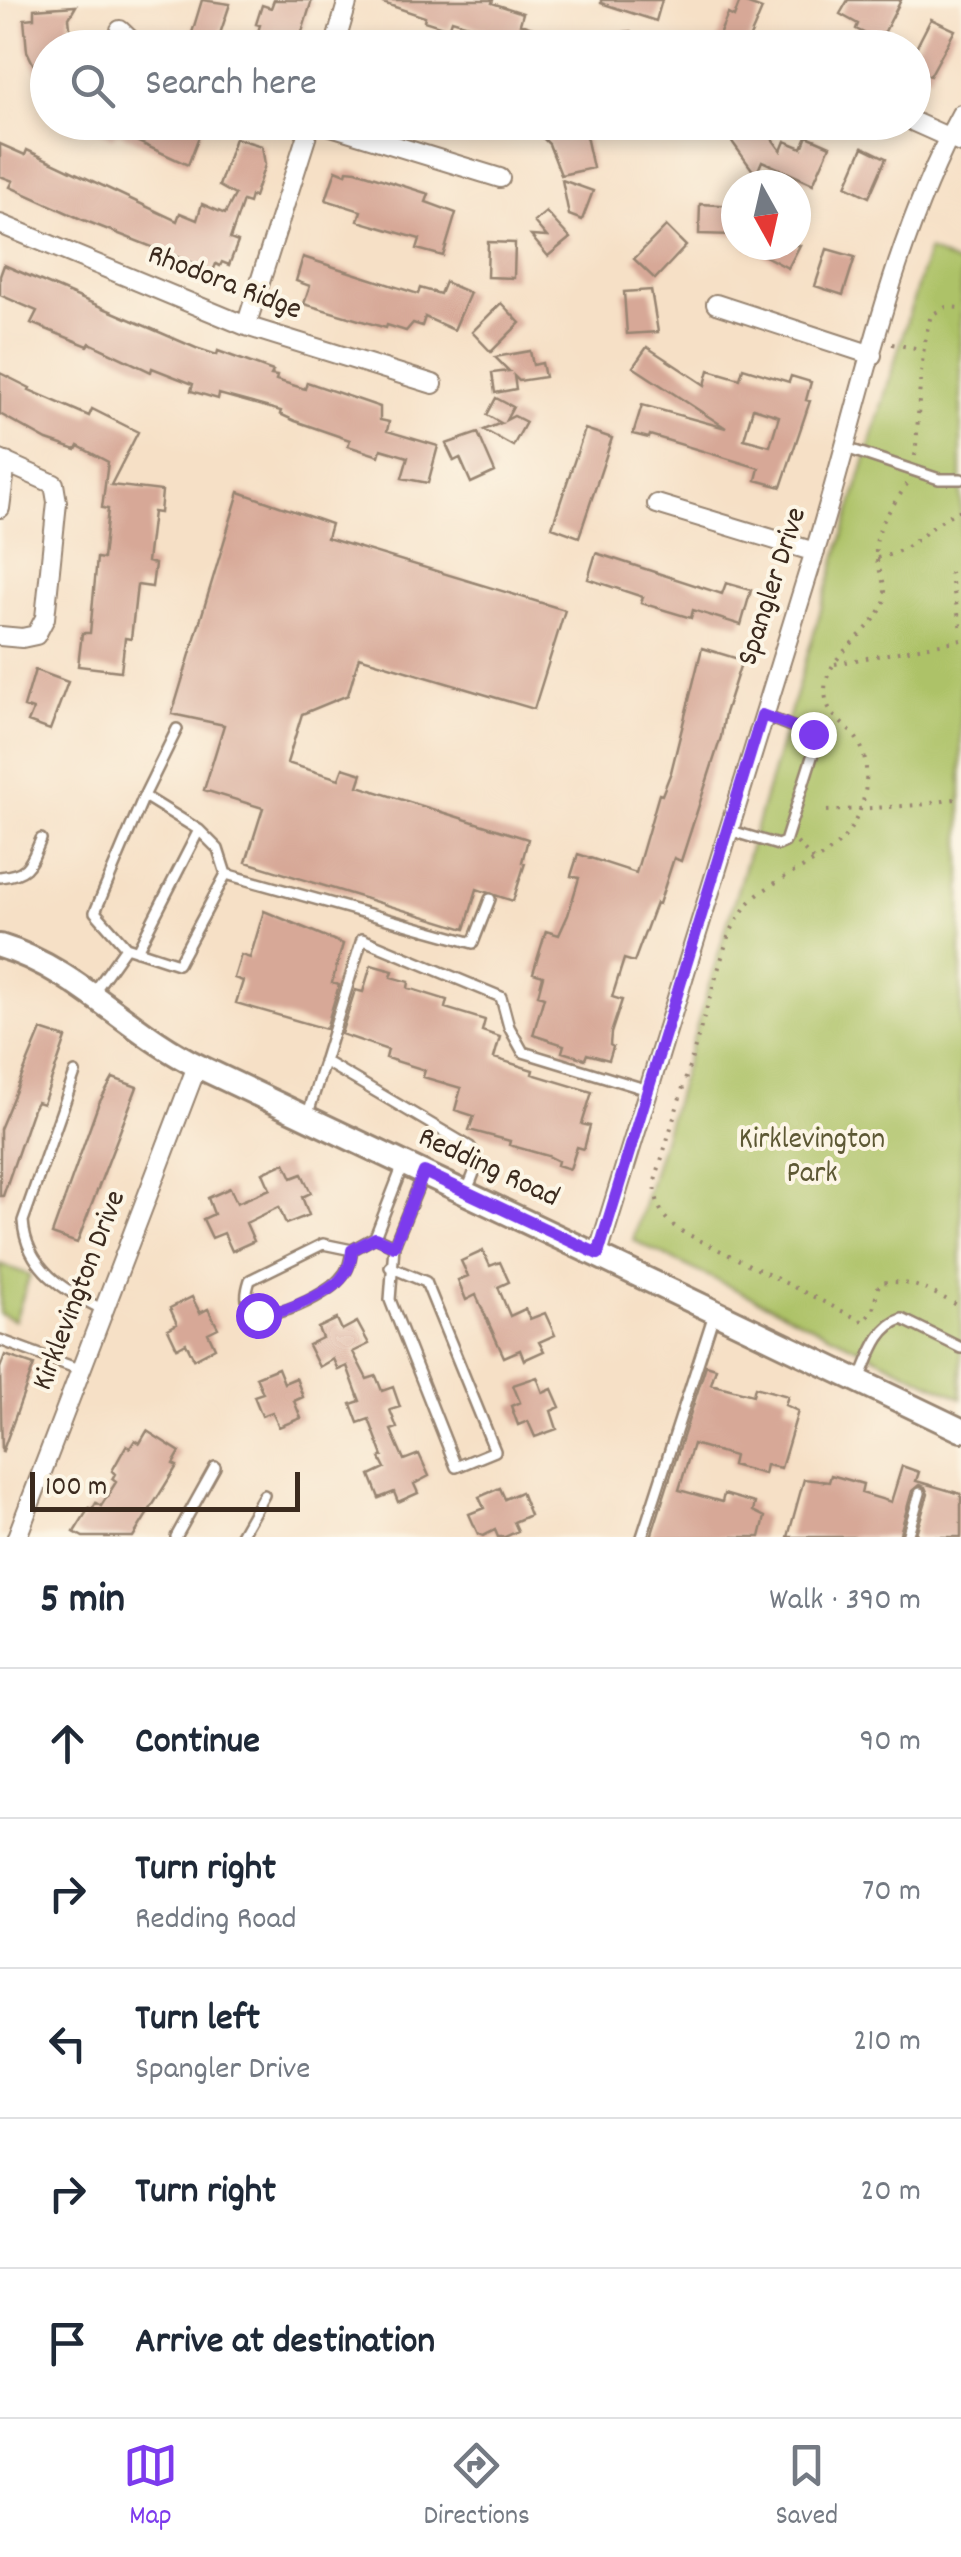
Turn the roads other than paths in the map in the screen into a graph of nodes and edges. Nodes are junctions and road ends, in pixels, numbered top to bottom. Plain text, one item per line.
1 (348, 0) edge
2 (339, 30) edge
3 (961, 114) edge
4 (931, 130) edge
5 (309, 140) edge
6 (374, 140) edge
7 (954, 141) edge
8 (500, 178) dead end
9 (0, 224) edge
10 (716, 304) dead end
11 (246, 326) junction
12 (874, 348) junction
13 (432, 384) dead end
14 (846, 448) junction
15 (3, 461) edge
16 (961, 479) edge
17 (657, 504) dead end
18 (0, 508) edge
19 (815, 552) junction
20 (0, 636) edge
21 (762, 715) junction
22 (177, 729) dead end
23 (144, 796) junction
24 (199, 830) junction
25 (727, 830) junction
26 (42, 839) dead end
27 (226, 874) junction
28 (0, 877) edge
29 (490, 899) dead end
30 (0, 946) edge
31 (132, 949) junction
32 (92, 994) junction
33 (324, 1061) junction
34 (197, 1066) junction
35 (75, 1073) dead end
36 (648, 1090) junction
37 (307, 1118) junction
38 (414, 1168) junction
39 (466, 1192) junction
40 (375, 1238) junction
41 (394, 1246) junction
42 (352, 1250) junction
43 (598, 1254) junction
44 (390, 1267) junction
45 (104, 1310) junction
46 (715, 1311) junction
47 (0, 1340) edge
48 (961, 1348) edge
49 (81, 1370) junction
50 (859, 1380) junction
51 (961, 1430) edge
52 (215, 1468) dead end
53 (920, 1493) dead end
54 (264, 1495) dead end
55 (17, 1537) edge
56 (176, 1537) edge
57 (240, 1537) edge
58 (642, 1537) edge
59 (907, 1537) edge

1 - 2 street
3 - 7 street, Spangler Drive
4 - 7 street
5 - 11 street
6 - 8 street
7 - 12 street, Spangler Drive
9 - 11 street, Rhodora Ridge
10 - 12 street
11 - 13 street, Rhodora Ridge
12 - 14 street, Spangler Drive
14 - 16 lane
14 - 19 street, Spangler Drive
15 - 18 street
15 - 20 street
17 - 19 street
19 - 21 street, Spangler Drive
21 - 25 street, Spangler Drive
21 - 25 lane
22 - 23 lane
23 - 24 lane
23 - 31 lane
24 - 27 lane
24 - 31 lane
25 - 36 street, Spangler Drive
26 - 28 lane
27 - 29 lane
27 - 31 lane
30 - 32 street, Redding Road
31 - 32 lane
32 - 34 street, Redding Road
33 - 36 lane
33 - 37 lane
33 - 39 lane
34 - 37 street, Redding Road
34 - 45 street, Kirklevington Drive
35 - 45 lane
36 - 43 street, Spangler Drive
37 - 38 street, Redding Road
38 - 39 street, Redding Road
38 - 40 lane
38 - 41 lane
39 - 43 street, Redding Road
40 - 41 lane
40 - 42 lane
41 - 44 lane
42 - 42 lane
43 - 46 street, Redding Road
44 - 44 lane
45 - 49 street, Kirklevington Drive
46 - 50 street, Redding Road
46 - 58 lane
47 - 49 lane
48 - 50 lane
49 - 55 street, Kirklevington Drive
50 - 51 street, Redding Road
52 - 56 lane
53 - 59 lane
54 - 57 lane

